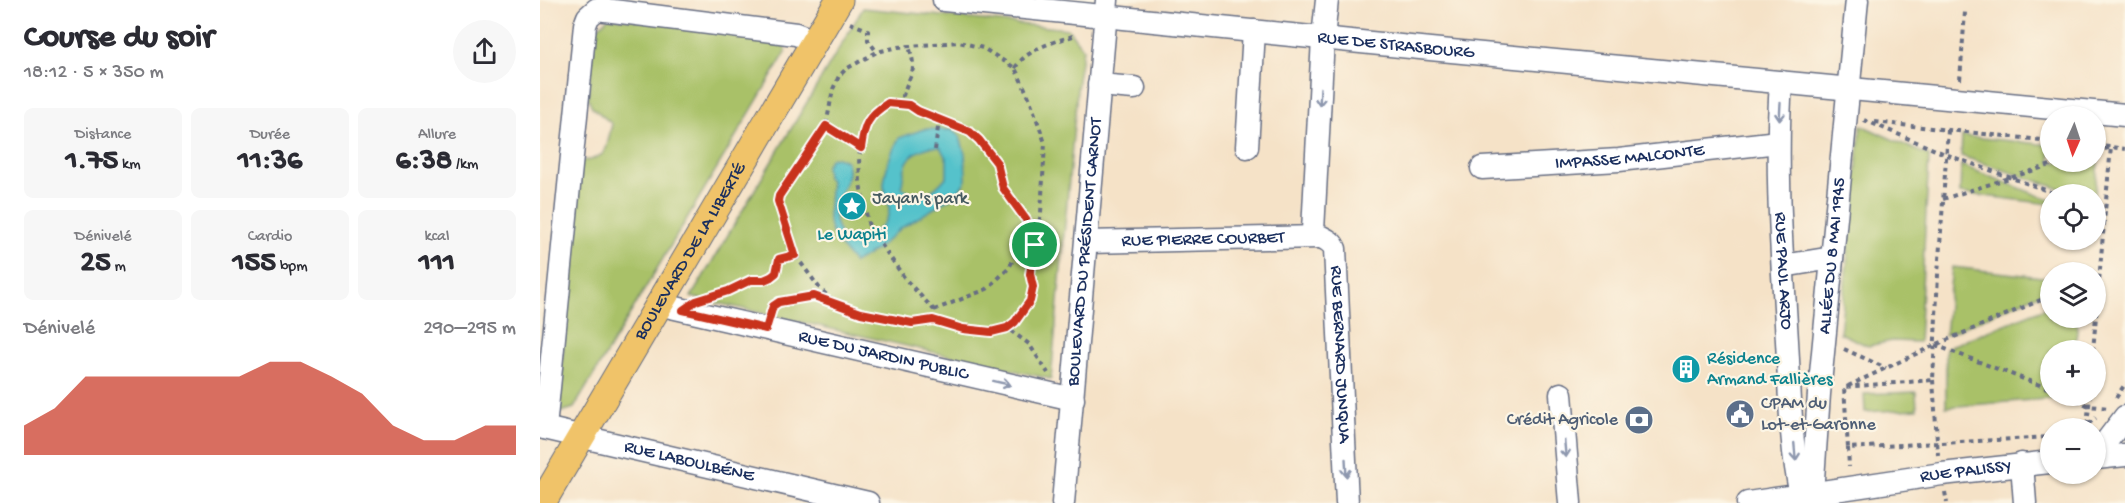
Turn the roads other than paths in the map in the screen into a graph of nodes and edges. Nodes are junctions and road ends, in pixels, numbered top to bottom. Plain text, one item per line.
1 (839, 0) edge
2 (944, 0) edge
3 (1327, 0) edge
4 (1857, 0) edge
5 (1105, 15) edge
6 (1254, 31) junction
7 (1323, 38) junction
8 (814, 41) junction
9 (1782, 82) junction
10 (1099, 85) junction
11 (1134, 88) dead end
12 (1848, 88) junction
13 (2125, 115) edge
14 (1778, 142) junction
15 (1247, 147) dead end
16 (1482, 168) dead end
17 (1319, 237) junction
18 (1087, 242) junction
19 (1832, 258) junction
20 (1783, 266) junction
21 (670, 307) junction
22 (1561, 394) dead end
23 (1073, 399) junction
24 (2117, 413) edge
25 (542, 428) edge
26 (582, 436) junction
27 (2106, 436) edge
28 (2125, 455) edge
29 (2106, 456) edge
30 (2040, 463) edge
31 (2022, 464) junction
32 (1807, 494) junction
33 (546, 502) edge
34 (868, 503) edge
35 (1063, 503) edge
36 (1347, 503) edge
37 (1570, 503) edge
38 (1748, 503) edge
39 (2025, 503) edge

1 - 8 main road, BOULEVARD DE LA LIBERTÉ
2 - 5 street, RUE DE STRASBOURG
3 - 7 street, RUE BERNARD JUNQUA
4 - 12 street, ALLÉE DU 8 MAI 1945
5 - 6 street, RUE DE STRASBOURG
5 - 10 street, BOULEVARD DU PRÉSIDENT CARNOT
6 - 7 street, RUE DE STRASBOURG
6 - 15 street
7 - 9 street, RUE DE STRASBOURG
7 -> 17 street, RUE BERNARD JUNQUA
8 - 21 main road, BOULEVARD DE LA LIBERTÉ
8 - 25 street
9 - 12 street, RUE DE STRASBOURG
9 -> 14 street, RUE PAUL ARJO
10 - 11 street
10 - 18 street, BOULEVARD DU PRÉSIDENT CARNOT
12 - 13 street, RUE DE STRASBOURG
12 - 19 street, ALLÉE DU 8 MAI 1945
14 - 16 street, IMPASSE MALCONTE
14 - 20 street, RUE PAUL ARJO
17 - 18 street, RUE PIERRE COURBET
17 -> 36 street, RUE BERNARD JUNQUA
18 - 23 street, BOULEVARD DU PRÉSIDENT CARNOT
19 - 20 street
19 - 32 street, ALLÉE DU 8 MAI 1945
20 -> 32 street, RUE PAUL ARJO
21 -> 23 street, RUE DU JARDIN PUBLIC
21 - 26 main road, BOULEVARD DE LA LIBERTÉ
22 -> 37 street
23 - 35 street, BOULEVARD DU PRÉSIDENT CARNOT
24 - 27 street
25 - 26 street, RUE LABOULBÉNE
26 - 33 main road, BOULEVARD DE LA LIBERTÉ
26 - 34 street, RUE LABOULBÉNE
28 - 29 street
30 - 31 street, RUE PALISSY
31 - 32 street, RUE PALISSY
31 - 39 street
32 - 38 street, RUE PALISSY

